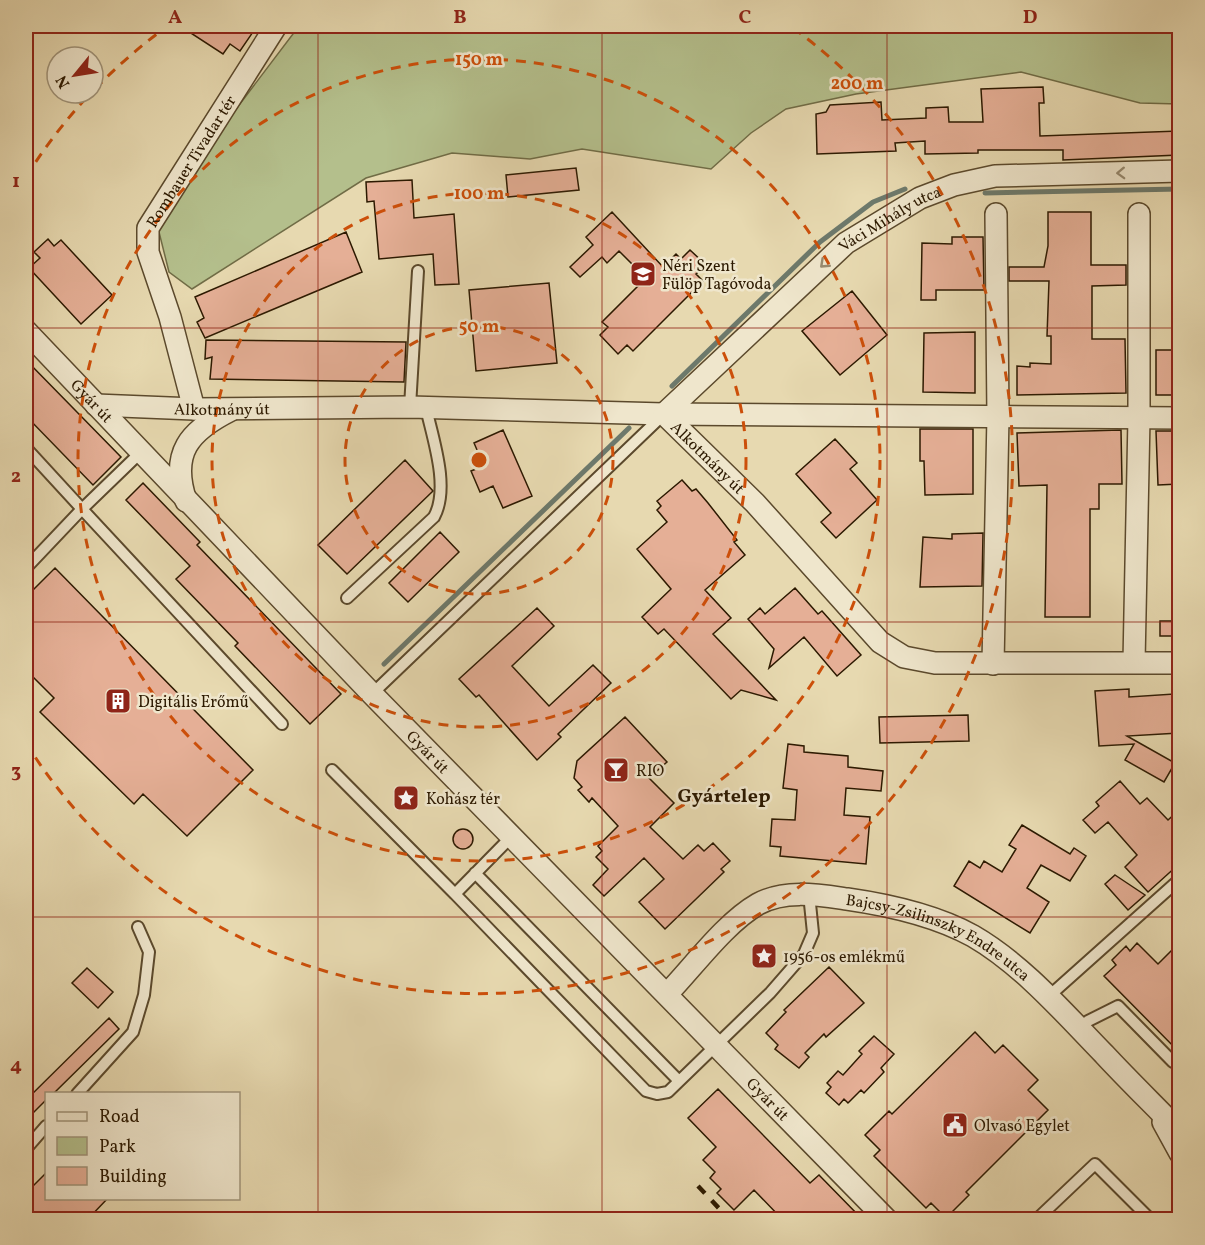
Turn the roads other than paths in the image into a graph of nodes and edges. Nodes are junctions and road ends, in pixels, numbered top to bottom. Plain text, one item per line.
1 (276, 26) edge
2 (1179, 171) edge
3 (1139, 213) dead end
4 (996, 214) dead end
5 (418, 271) dead end
6 (26, 330) edge
7 (96, 405) junction
8 (418, 408) junction
9 (194, 409) junction
10 (234, 409) junction
11 (664, 414) junction
12 (998, 416) junction
13 (1139, 418) junction
14 (1179, 418) edge
15 (26, 448) edge
16 (140, 453) junction
17 (186, 502) junction
18 (82, 509) junction
19 (26, 568) edge
20 (347, 598) dead end
21 (1134, 662) junction
22 (1179, 663) edge
23 (993, 664) junction
24 (372, 694) junction
25 (282, 724) dead end
26 (332, 770) dead end
27 (512, 836) junction
28 (476, 873) junction
29 (1179, 879) edge
30 (809, 893) junction
31 (455, 894) junction
32 (138, 927) dead end
33 (668, 993) junction
34 (1048, 997) junction
35 (1079, 1029) junction
36 (717, 1044) junction
37 (1179, 1063) edge
38 (679, 1081) junction
39 (78, 1092) edge
40 (1171, 1121) edge
41 (45, 1127) edge
42 (26, 1149) edge
43 (1179, 1153) edge
44 (887, 1220) edge
45 (1036, 1220) edge
46 (1151, 1220) edge

1 - 9 street, Rombauer Tivadar tér
2 -> 11 street, Váci Mihály utca
3 - 13 street
4 - 12 street
5 - 8 lane
6 - 7 street, Gyár út
7 - 9 street, Alkotmány út
7 - 16 street, Gyár út
8 - 10 street, Alkotmány út
8 - 11 street, Alkotmány út
8 - 20 lane
9 - 10 street, Alkotmány út
10 - 17 street
11 - 12 street
11 - 23 street, Alkotmány út
11 - 24 lane
12 - 13 street
12 - 23 street
13 - 14 street
13 - 21 street
15 - 18 lane
16 - 17 street, Gyár út
16 - 18 lane
17 - 24 street, Gyár út
18 - 19 lane
18 - 25 lane
21 - 22 street, Alkotmány út
21 - 23 street, Alkotmány út
24 - 27 street, Gyár út
26 - 31 lane
27 - 28 lane
27 - 33 street, Gyár út
28 - 31 lane
28 - 38 lane
29 - 34 lane
30 - 33 street, Bajcsy-Zsilinszky Endre utca
30 - 34 street, Bajcsy-Zsilinszky Endre utca
30 - 36 lane
31 - 38 lane
32 - 39 lane
33 - 36 street, Gyár út
34 - 35 street, Bajcsy-Zsilinszky Endre utca
35 - 37 lane
35 - 40 street, Bajcsy-Zsilinszky Endre utca
36 - 38 lane
36 - 44 street, Gyár út
40 - 43 street, Bajcsy-Zsilinszky Endre utca
41 - 42 lane
45 - 46 lane

